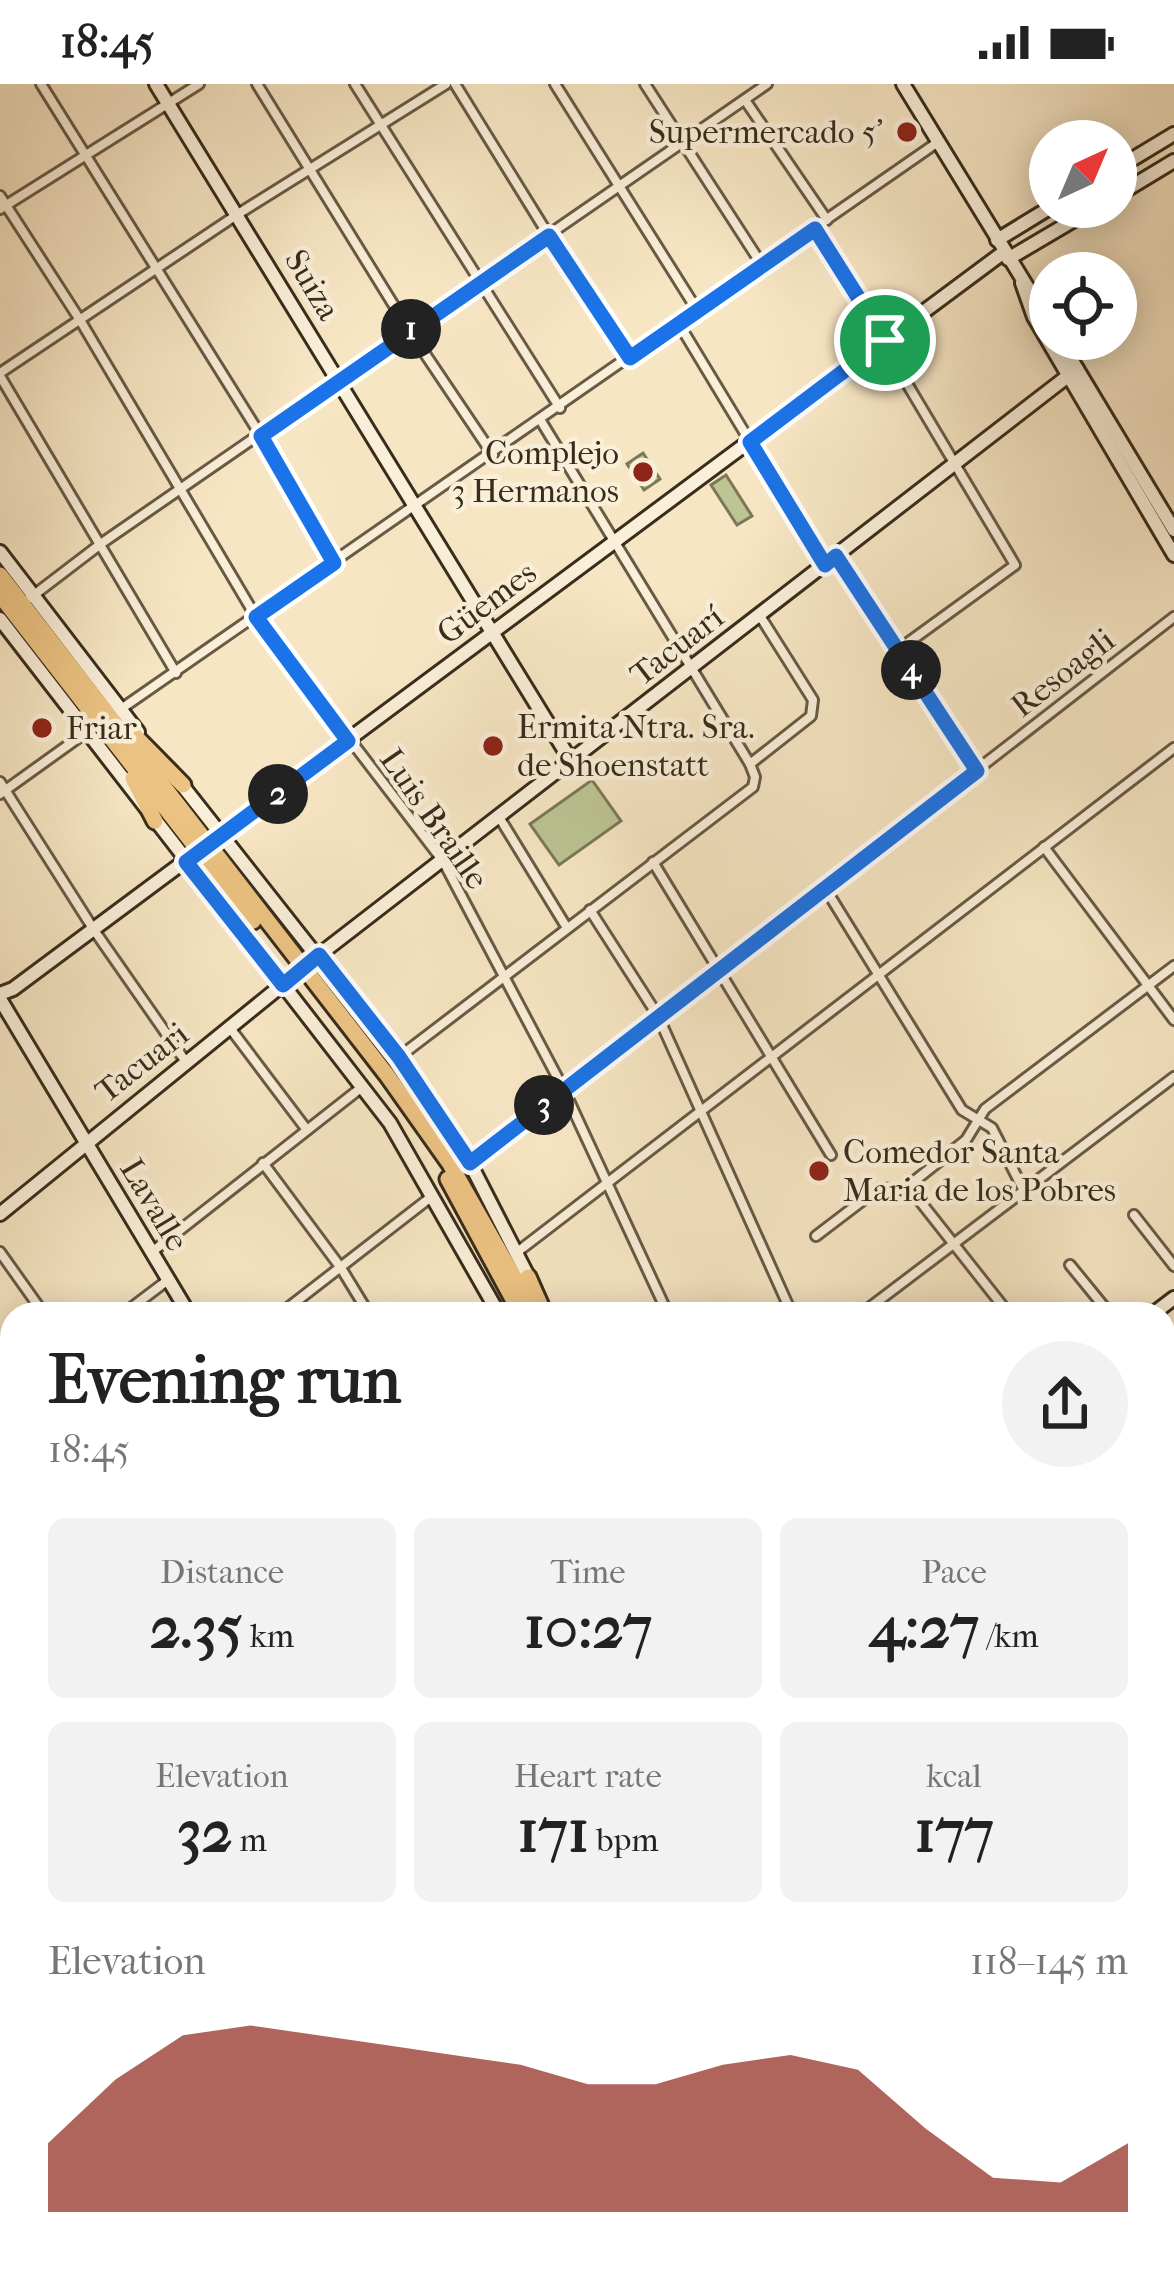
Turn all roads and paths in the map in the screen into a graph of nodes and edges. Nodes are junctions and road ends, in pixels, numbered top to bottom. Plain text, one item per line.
1 (41, 84) edge
2 (156, 84) edge
3 (199, 84) edge
4 (256, 84) edge
5 (356, 84) edge
6 (450, 84) edge
7 (555, 84) edge
8 (645, 84) edge
9 (767, 84) edge
10 (904, 84) edge
11 (745, 100) junction
12 (169, 104) junction
13 (381, 124) junction
14 (1174, 134) edge
15 (682, 141) junction
16 (938, 142) junction
17 (85, 155) junction
18 (1137, 156) edge
19 (1174, 161) edge
20 (309, 170) junction
21 (1137, 183) edge
22 (619, 185) junction
23 (2, 203) edge
24 (238, 214) junction
25 (827, 220) junction
26 (1029, 227) edge
27 (1052, 228) edge
28 (815, 229) junction
29 (549, 236) junction
30 (1003, 251) junction
31 (762, 265) junction
32 (155, 268) junction
33 (481, 283) junction
34 (1022, 283) junction
35 (1029, 293) edge
36 (698, 310) junction
37 (80, 320) junction
38 (679, 324) junction
39 (409, 330) junction
40 (885, 340) junction
41 (630, 358) junction
42 (1067, 360) edge
43 (1072, 373) junction
44 (0, 375) edge
45 (337, 380) junction
46 (560, 408) junction
47 (541, 421) junction
48 (261, 436) junction
49 (750, 442) junction
50 (493, 455) junction
51 (955, 462) junction
52 (181, 490) junction
53 (416, 507) junction
54 (1174, 530) edge
55 (615, 542) junction
56 (102, 543) junction
57 (0, 552) edge
58 (1174, 554) edge
59 (831, 561) junction
60 (334, 563) junction
61 (0, 575) edge
62 (0, 595) edge
63 (12, 612) edge
64 (760, 616) junction
65 (256, 617) junction
66 (1174, 617) edge
67 (492, 632) junction
68 (898, 650) junction
69 (693, 669) junction
70 (176, 673) junction
71 (86, 686) junction
72 (120, 710) junction
73 (93, 715) junction
74 (85, 733) junction
75 (348, 741) junction
76 (1174, 748) edge
77 (571, 760) junction
78 (750, 764) junction
79 (977, 771) junction
80 (183, 785) junction
81 (2, 789) edge
82 (499, 817) junction
83 (155, 821) junction
84 (223, 835) junction
85 (1044, 847) junction
86 (198, 854) junction
87 (443, 862) junction
88 (653, 862) junction
89 (825, 888) junction
90 (590, 910) junction
91 (566, 928) junction
92 (94, 930) junction
93 (319, 955) junction
94 (1174, 967) edge
95 (719, 968) junction
96 (879, 975) junction
97 (294, 976) junction
98 (505, 976) junction
99 (1148, 986) junction
100 (0, 996) edge
101 (658, 1016) junction
102 (1174, 1020) edge
103 (230, 1028) junction
104 (774, 1056) junction
105 (399, 1057) junction
106 (186, 1062) junction
107 (1174, 1077) edge
108 (363, 1086) junction
109 (564, 1090) junction
110 (700, 1112) junction
111 (977, 1118) junction
112 (307, 1130) junction
113 (86, 1142) junction
114 (831, 1155) dead end
115 (263, 1163) junction
116 (470, 1163) junction
117 (610, 1183) junction
118 (908, 1186) junction
119 (1024, 1191) junction
120 (434, 1194) junction
121 (0, 1214) edge
122 (1134, 1215) dead end
123 (816, 1236) dead end
124 (954, 1244) junction
125 (0, 1252) edge
126 (152, 1252) junction
127 (517, 1253) junction
128 (1070, 1265) dead end
129 (1174, 1266) edge
130 (341, 1268) junction
131 (528, 1276) joint
132 (168, 1280) junction
133 (35, 1302) edge
134 (139, 1302) edge
135 (182, 1302) edge
136 (296, 1302) edge
137 (362, 1302) edge
138 (492, 1302) edge
139 (514, 1302) edge
140 (528, 1302) edge
141 (540, 1302) edge
142 (663, 1302) edge
143 (787, 1302) edge
144 (877, 1302) edge
145 (1000, 1302) edge
146 (1100, 1302) edge

1 - 17 street
2 - 12 street, Suiza
3 - 12 street
4 - 20 street
5 - 13 street
6 - 13 street
6 - 29 street
7 - 22 street
8 - 15 street
9 - 11 street
10 - 16 street
11 - 15 street
11 - 25 street
12 - 17 street
12 - 24 street, Suiza
13 - 20 street
13 - 33 street
14 - 18 street
15 - 22 street
15 - 31 street
16 - 25 street
16 - 30 street
17 - 23 street
17 - 32 street
19 - 21 street
20 - 24 street
20 - 39 street
22 - 29 street
22 - 36 street
23 - 37 street, Luis Braille
24 - 32 street
24 - 45 street, Suiza
25 - 28 street
26 - 30 street
27 - 30 street
28 - 31 street
28 - 40 street
29 - 33 street
29 - 41 street
30 - 34 street
30 - 40 street, Güemes
31 - 36 street
32 - 37 street
32 - 48 street
33 - 39 street
33 - 46 street
34 - 35 street
34 - 43 street
36 - 38 street
37 - 44 street
37 - 52 street, Luis Braille
38 - 41 street
38 - 49 street
39 - 45 street
39 - 50 street
40 - 49 street, Güemes
40 - 51 street
41 - 46 street
42 - 43 street
43 - 51 street, Tacuarí
43 - 54 street
43 - 58 street
44 - 56 street
45 - 48 street
45 - 53 street, Suiza
46 - 47 street
47 - 50 street
47 - 55 street
48 - 52 street
48 - 60 street
49 - 55 street, Güemes
49 - 59 street
50 - 53 street
51 - 59 street, Tacuarí
51 - 68 street
52 - 56 street
52 - 65 street, Luis Braille
53 - 60 street
53 - 67 street, Suiza
55 - 67 street, Güemes
55 - 69 street
56 - 63 street
56 - 70 street
57 - 63 street
59 - 64 street, Tacuarí
59 - 68 street
60 - 65 street
61 - 63 highway
62 - 63 highway
63 - 71 highway
63 - 72 street
63 - 73 highway
63 - 74 street
64 - 69 street, Tacuarí
64 - 78 street
65 - 70 street
65 - 75 street, Luis Braille
66 - 79 street, Resoagli
67 - 75 street, Güemes
67 - 77 street, Suiza
68 - 79 street
69 - 77 street, Tacuarí
69 - 78 street
70 - 72 street
71 - 80 highway
71 - 86 highway
72 - 80 street
73 - 83 highway
73 - 86 highway
74 - 81 street
74 - 83 street
75 - 84 street, Güemes
75 - 87 street, Luis Braille
76 - 85 street
77 - 82 street, Tacuarí
78 - 88 street
79 - 89 street, Resoagli
80 - 84 street
81 - 92 street
82 - 87 street, Tacuarí
82 - 91 street
83 - 86 street
84 - 86 street, Güemes
84 - 93 street
85 - 96 street
85 - 99 street
86 - 92 street, Güemes
86 - 97 highway
87 - 93 street, Tacuarí
87 - 98 street, Luis Braille
88 - 90 street
88 - 95 street
89 - 95 street, Resoagli
89 - 96 street
90 - 91 street
90 - 101 street
91 - 98 street
92 - 100 street, Güemes
92 - 106 street
93 - 97 street, Tacuari
93 - 105 street
94 - 99 street
95 - 101 street, Resoagli
95 - 104 street
96 - 104 street
96 - 111 street
97 - 103 street, Tacuari
97 - 108 street
97 - 139 highway
97 - 140 highway
98 - 105 street
98 - 109 street, Luis Braille
99 - 102 street
99 - 111 street
100 - 113 street, Lavalle
101 - 109 street, Resoagli
101 - 110 street
103 - 106 street, Tacuari
103 - 112 street
104 - 110 street
104 - 114 street
105 - 116 street
106 - 113 street, Tacuari
107 - 119 street
108 - 112 street
108 - 120 street
109 - 116 street, Resoagli
109 - 117 street, Luis Braille
110 - 117 street
110 - 143 street
111 - 118 street
111 - 119 street
112 - 115 street
113 - 121 street, Tacuari
113 - 126 street, Lavalle
115 - 126 street
115 - 130 street
116 - 127 street
117 - 127 street
117 - 142 street, Luis Braille
118 - 123 street
118 - 124 street
119 - 124 street
120 - 130 street
120 - 138 street
122 - 129 street
124 - 144 street
124 - 145 street
125 - 133 street
126 - 132 street, Lavalle
127 - 131 street
128 - 146 street
130 - 136 street
130 - 137 street
131 - 141 highway
132 - 134 street
132 - 135 street, Lavalle

